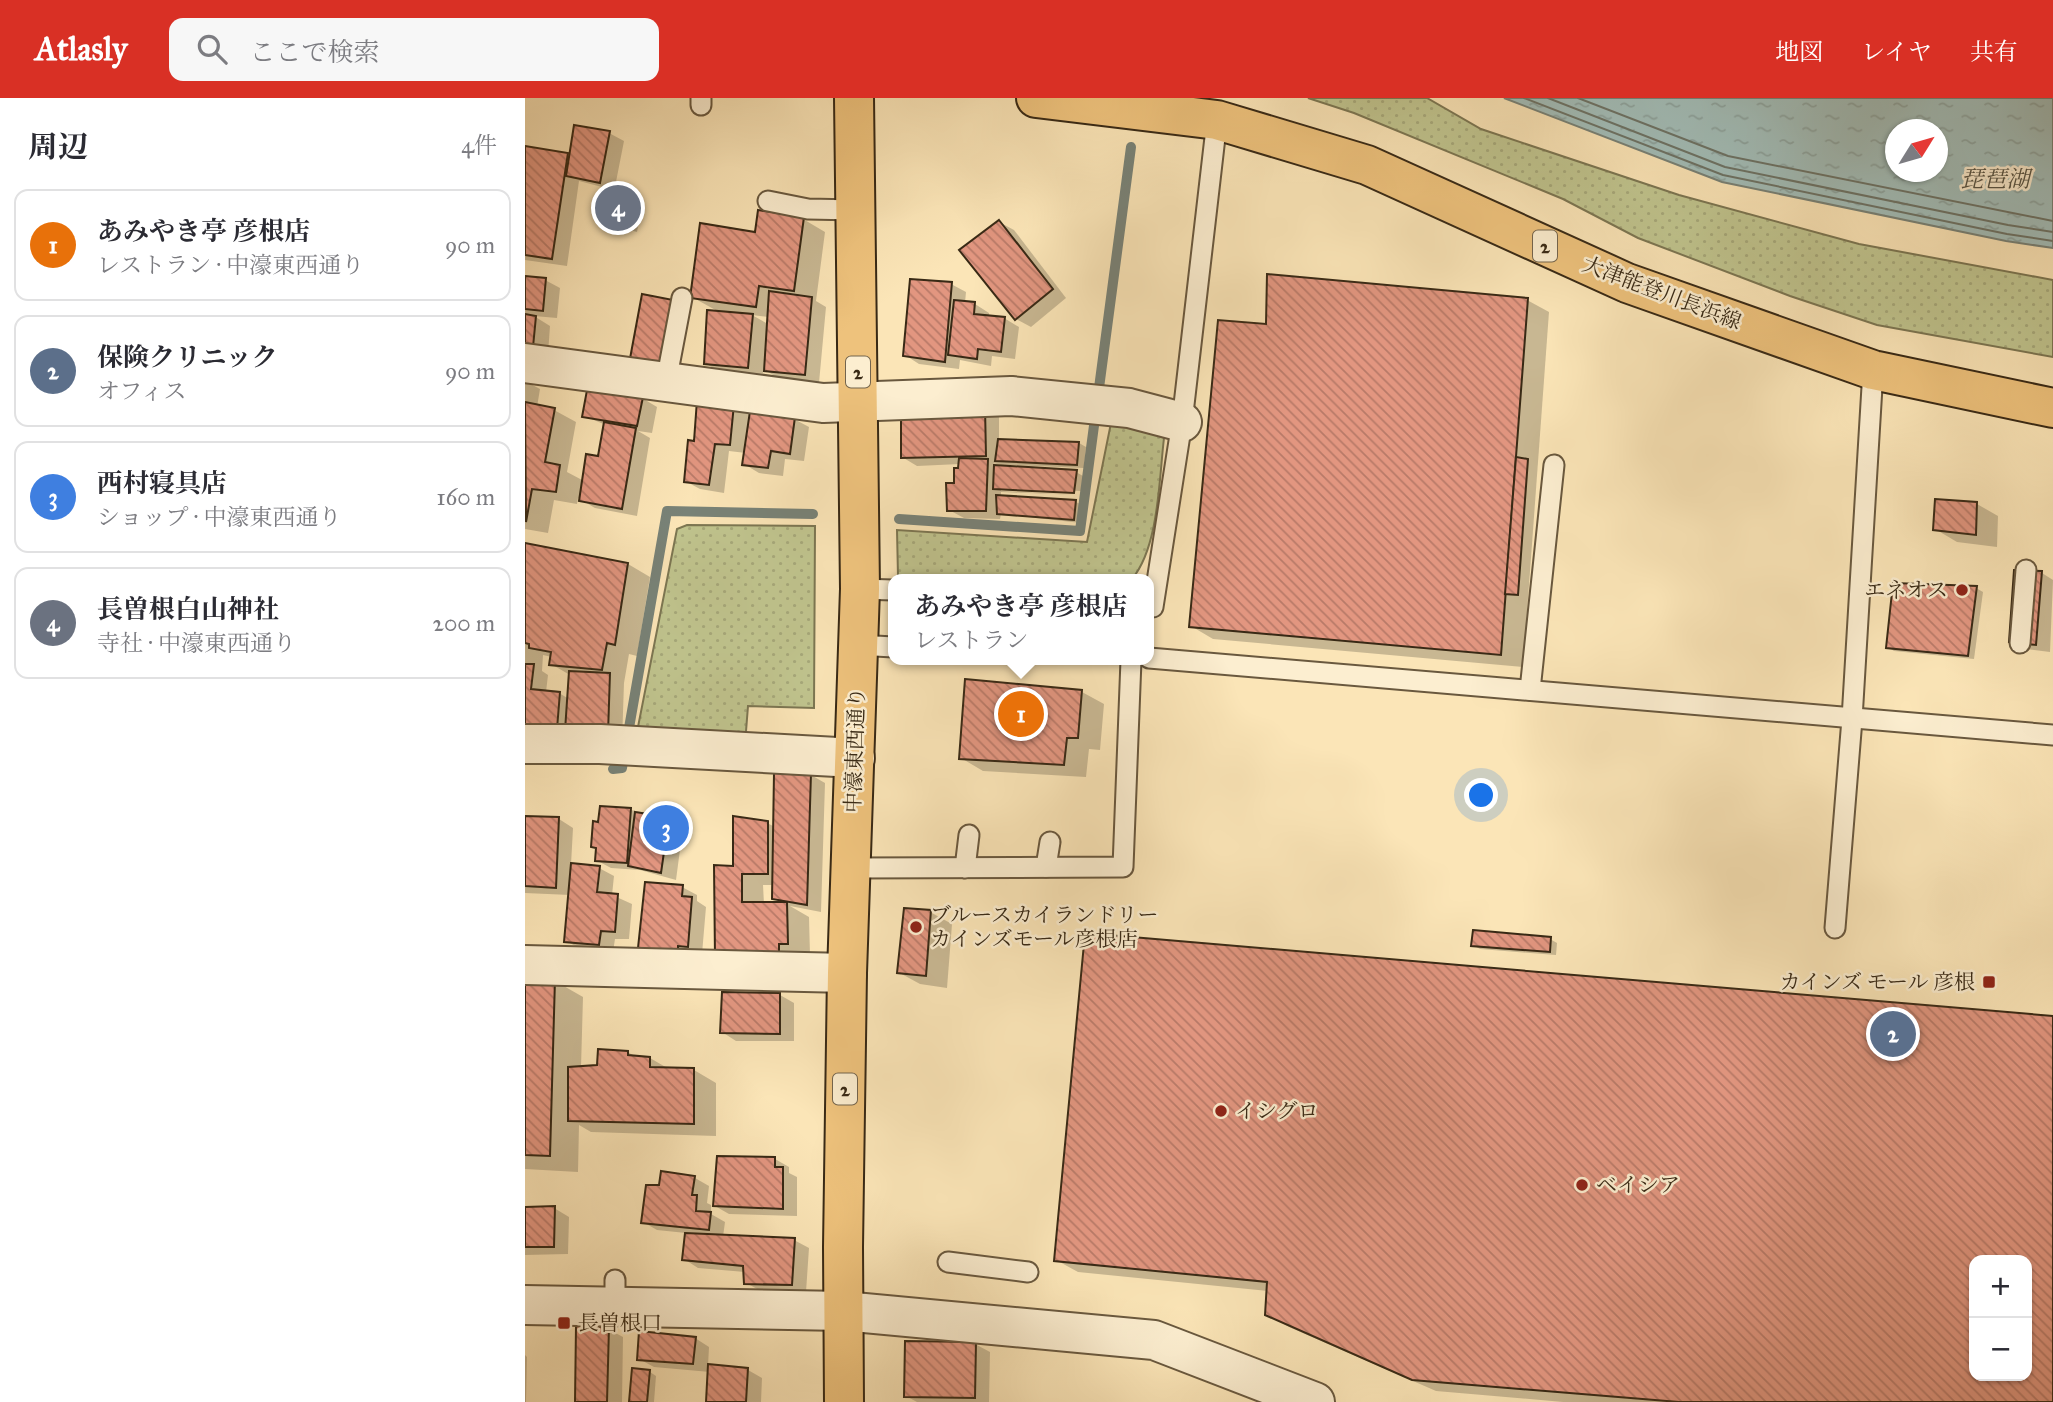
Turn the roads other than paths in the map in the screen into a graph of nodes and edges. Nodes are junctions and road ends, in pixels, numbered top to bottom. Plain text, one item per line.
1 (854, 98) edge
2 (1036, 98) edge
3 (1217, 120) junction
4 (768, 201) dead end
5 (856, 210) junction
6 (682, 298) dead end
7 (525, 363) edge
8 (1873, 370) junction
9 (666, 382) junction
10 (858, 402) junction
11 (2053, 408) edge
12 (1182, 422) junction
13 (1554, 465) dead end
14 (2026, 570) dead end
15 (876, 589) edge
16 (1154, 601) edge
17 (2020, 643) dead end
18 (876, 646) edge
19 (1154, 658) edge
20 (1131, 665) edge
21 (1530, 690) junction
22 (1852, 719) junction
23 (2053, 736) edge
24 (525, 744) edge
25 (855, 758) junction
26 (969, 835) dead end
27 (1050, 842) dead end
28 (1046, 867) junction
29 (851, 868) junction
30 (965, 868) junction
31 (1835, 928) dead end
32 (525, 965) edge
33 (847, 973) junction
34 (948, 1262) dead end
35 (1028, 1272) dead end
36 (525, 1305) edge
37 (843, 1311) junction
38 (844, 1402) edge
39 (1315, 1402) edge

1 - 5 main road, 中濠東西通り / 2
2 - 3 main road, 大津能登川長浜線 / 2
3 - 8 main road, 大津能登川長浜線 / 2
3 - 12 lane
4 - 5 lane
5 - 10 main road, 中濠東西通り / 2
6 - 9 lane
7 - 9 street
8 - 11 main road, 大津能登川長浜線 / 2
8 - 22 lane
9 - 10 street
10 - 12 street
10 - 15 main road, 中濠東西通り / 2
12 - 16 lane
13 - 21 lane
14 - 17 lane
15 - 18 main road, 中濠東西通り / 2
18 - 25 main road, 中濠東西通り / 2
19 - 21 lane
20 - 28 lane
21 - 22 lane
22 - 23 lane
22 - 31 lane
24 - 25 street
25 - 29 main road, 中濠東西通り / 2
26 - 30 lane
27 - 28 lane
28 - 30 lane
29 - 30 lane
29 - 33 main road, 中濠東西通り / 2
32 - 33 street
33 - 37 main road, 中濠東西通り / 2
34 - 35 lane
36 - 37 street
37 - 38 main road, 中濠東西通り / 2
37 - 39 street

